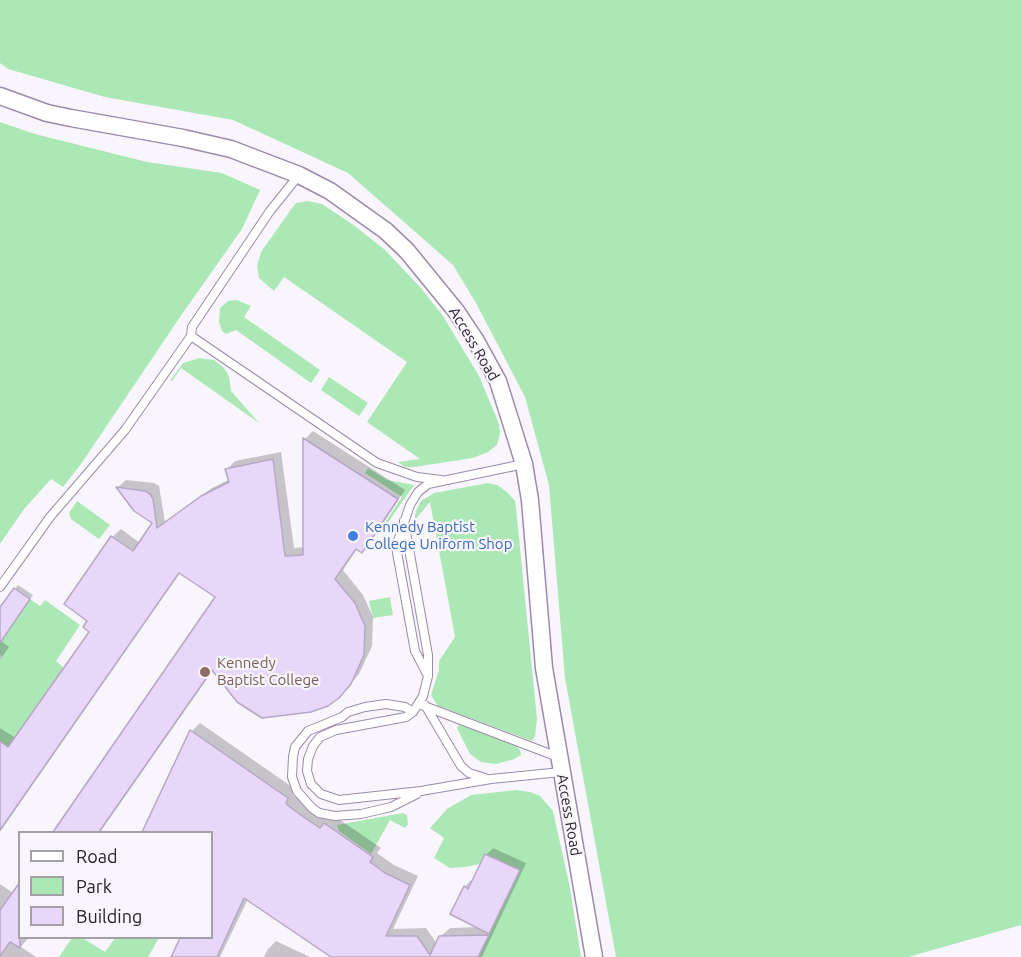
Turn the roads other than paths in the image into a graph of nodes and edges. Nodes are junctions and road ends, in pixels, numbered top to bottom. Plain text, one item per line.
1 (0, 96) edge
2 (298, 175) junction
3 (191, 336) junction
4 (524, 464) junction
5 (441, 480) junction
6 (0, 586) edge
7 (423, 702) junction
8 (413, 712) junction
9 (560, 764) junction
10 (491, 779) junction
11 (421, 791) junction
12 (594, 957) edge

1 - 2 street, Access Road
2 - 3 lane
2 - 4 street, Access Road
3 - 5 lane
3 - 6 lane
4 - 5 lane
4 - 9 street, Access Road
5 - 7 lane
7 - 8 lane
7 - 9 lane
7 - 10 lane
8 - 11 lane
8 - 11 lane
9 - 10 lane
9 - 12 street, Access Road
10 - 11 lane

